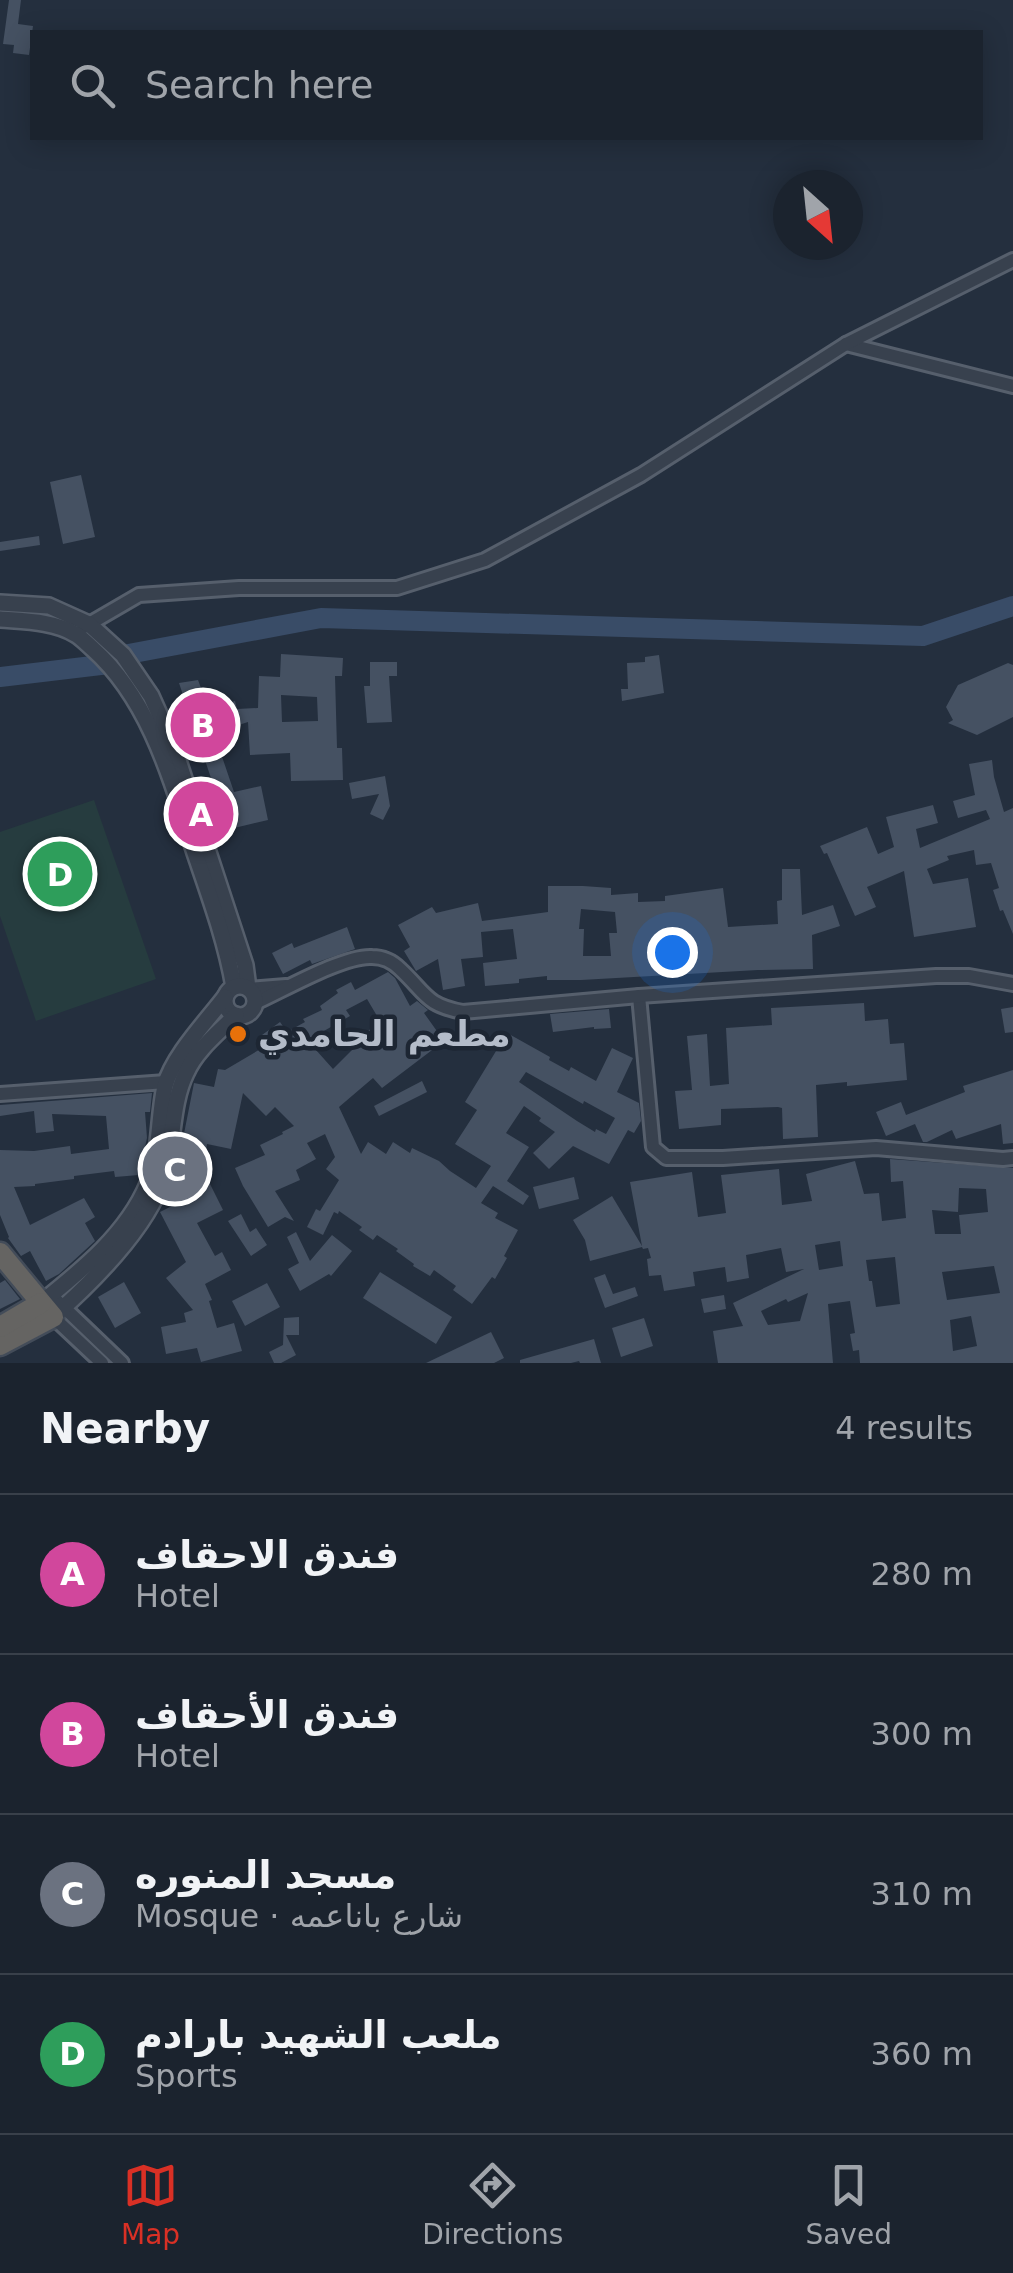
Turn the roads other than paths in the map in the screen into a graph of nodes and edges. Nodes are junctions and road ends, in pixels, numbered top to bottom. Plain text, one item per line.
1 (1013, 260) edge
2 (846, 344) junction
3 (1013, 386) edge
4 (0, 603) edge
5 (0, 620) edge
6 (82, 629) junction
7 (1013, 984) edge
8 (242, 993) junction
9 (639, 996) junction
10 (166, 1082) junction
11 (0, 1094) edge
12 (1013, 1158) edge
13 (0, 1253) edge
14 (52, 1306) junction
15 (6, 1336) edge
16 (0, 1356) edge
17 (102, 1363) edge
18 (122, 1363) edge

1 - 2 street
2 - 3 street
2 - 6 street
4 - 6 street
5 - 6 street
6 - 8 street
7 - 9 street
8 - 9 street
8 - 10 street
8 - 14 street
9 - 12 street
10 - 11 street
10 - 14 street
13 - 14 highway
14 - 15 highway
14 - 17 street
14 - 18 street
15 - 16 street

